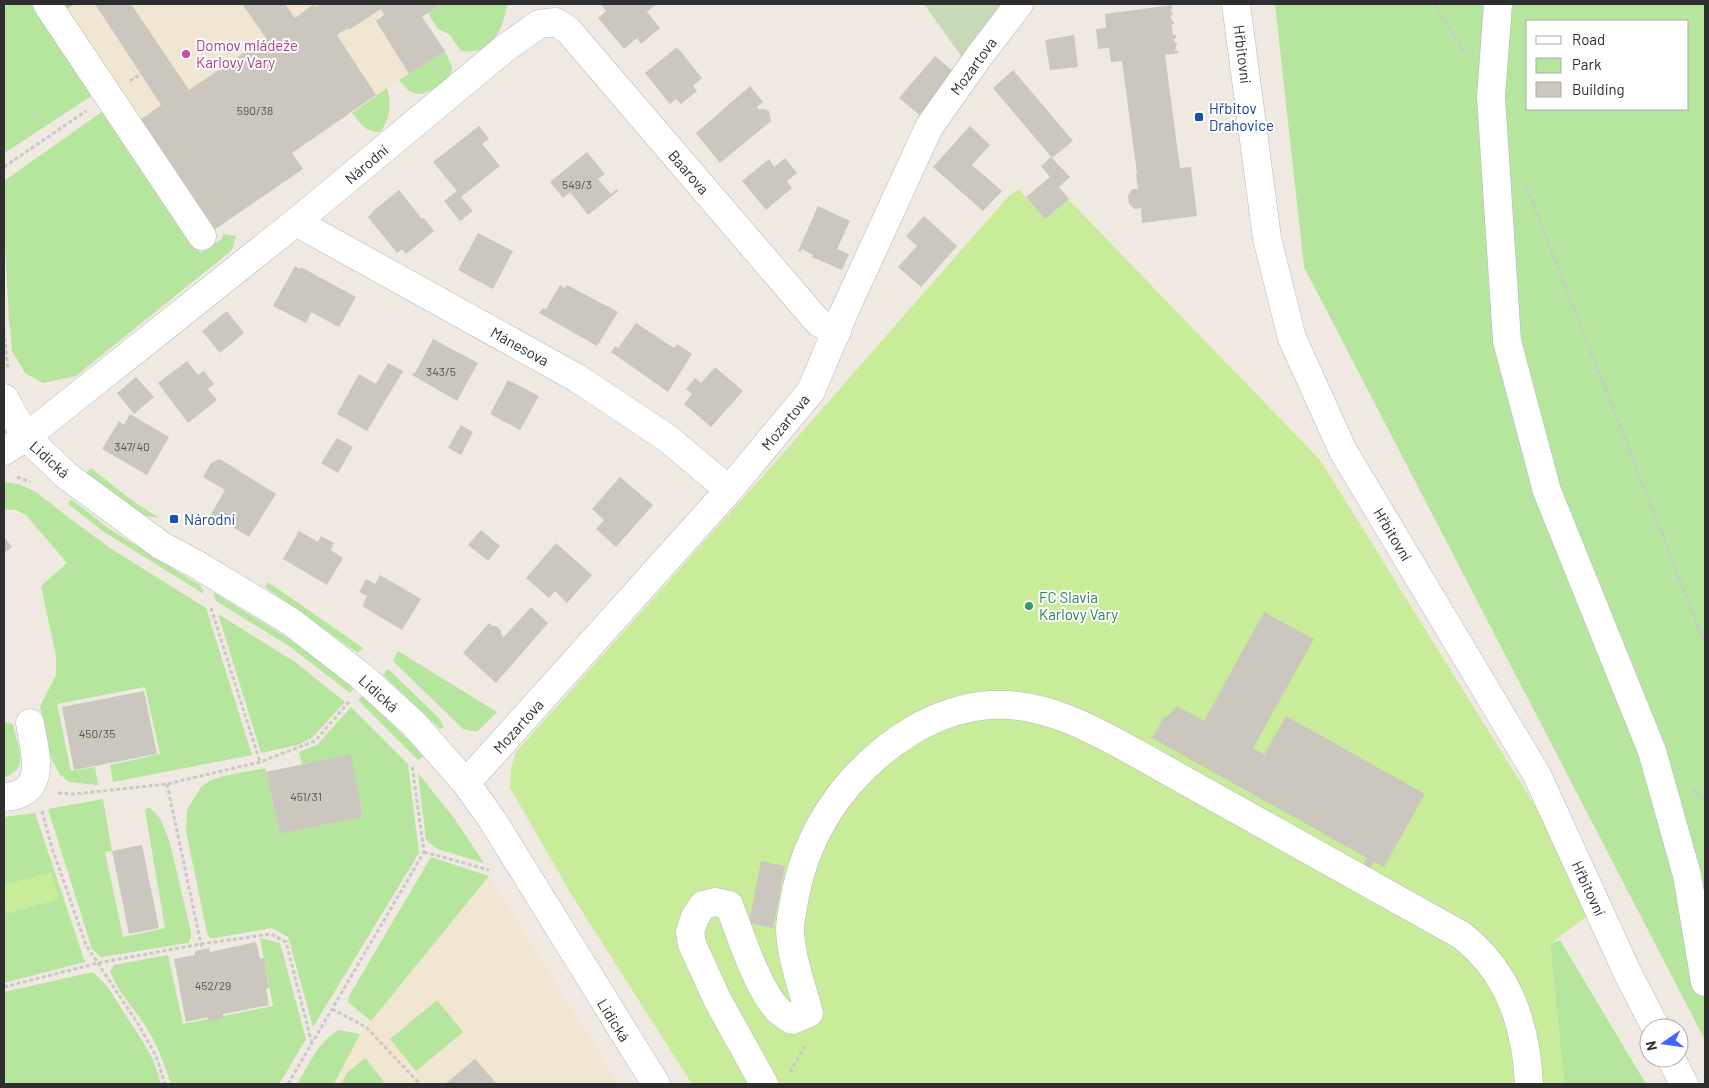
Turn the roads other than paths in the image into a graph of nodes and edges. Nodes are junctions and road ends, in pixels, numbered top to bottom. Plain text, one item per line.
1 (47, 4) edge
2 (1019, 4) edge
3 (1236, 4) edge
4 (1498, 4) edge
5 (539, 24) joint
6 (296, 222) junction
7 (202, 236) dead end
8 (837, 332) junction
9 (4, 398) edge
10 (13, 455) edge
11 (730, 490) junction
12 (30, 722) dead end
13 (466, 783) junction
14 (16, 793) edge
15 (1705, 982) edge
16 (1651, 1018) edge
17 (1676, 1068) edge
18 (656, 1084) edge
19 (764, 1084) edge
20 (1529, 1084) edge
21 (1684, 1084) edge

1 - 7 street
2 - 8 street, Mozartova
3 - 16 street, Hřbitovní
4 - 15 street
5 - 6 street, Národní
5 - 8 street, Baarova
6 - 10 street, Národní
6 - 11 street, Mánesova
8 - 11 street, Mozartova
9 - 10 street, Lidická
10 - 13 street, Lidická
11 - 13 street, Mozartova
12 - 14 street
13 - 18 street, Lidická
17 - 21 street
19 - 20 street

